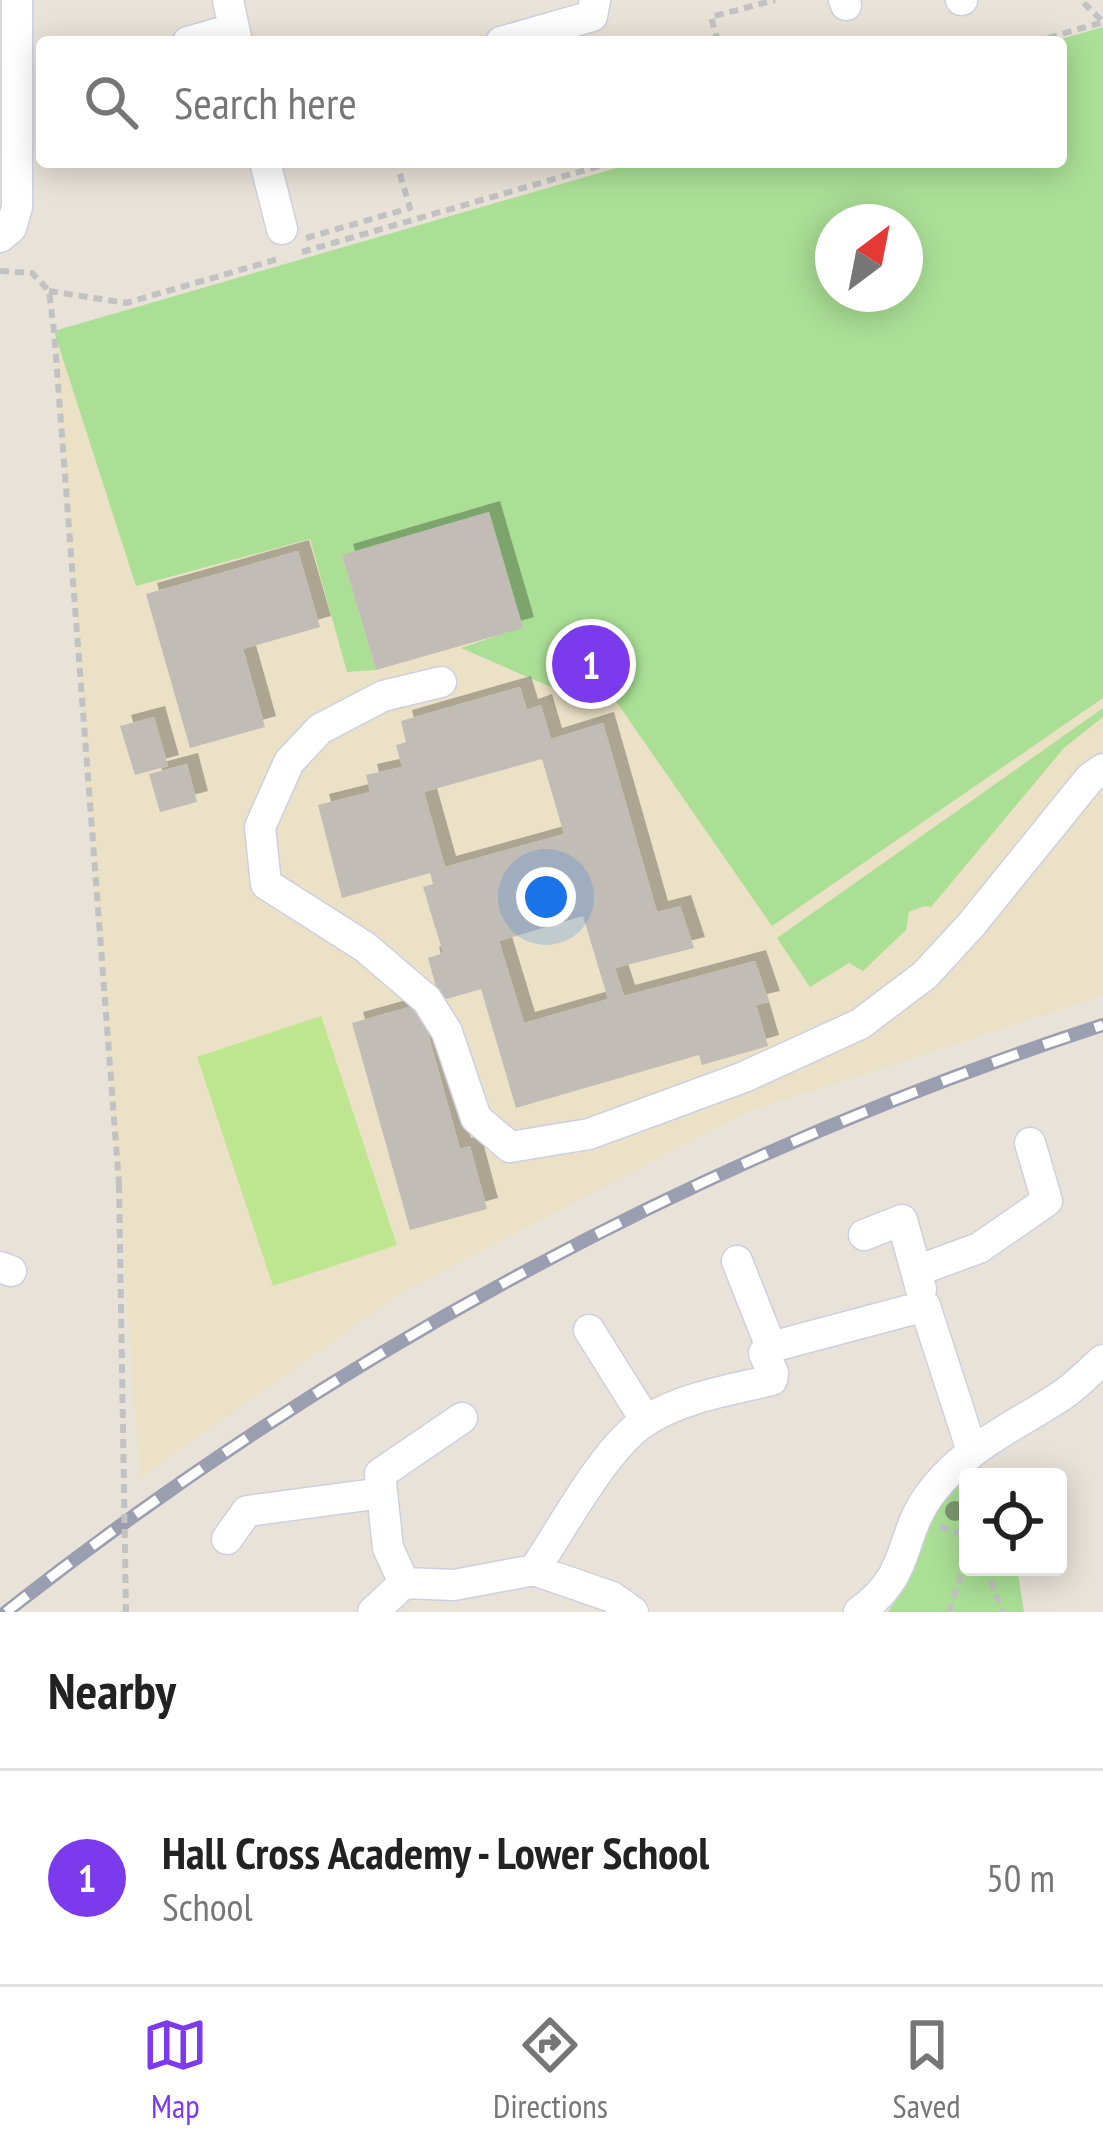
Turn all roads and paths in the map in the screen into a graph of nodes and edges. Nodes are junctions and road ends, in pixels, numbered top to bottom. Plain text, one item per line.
1 (17, 0) edge
2 (596, 0) edge
3 (775, 0) edge
4 (1081, 0) edge
5 (233, 24) edge
6 (203, 36) edge
7 (522, 36) edge
8 (716, 36) edge
9 (1055, 36) edge
10 (31, 69) edge
11 (267, 168) edge
12 (592, 168) edge
13 (399, 171) dead end
14 (282, 229) joint
15 (0, 237) edge
16 (0, 271) edge
17 (49, 291) junction
18 (441, 682) dead end
19 (1103, 769) edge
20 (1030, 1143) dead end
21 (864, 1234) dead end
22 (737, 1261) dead end
23 (916, 1271) junction
24 (926, 1306) junction
25 (589, 1330) dead end
26 (771, 1347) junction
27 (1103, 1360) edge
28 (462, 1418) dead end
29 (646, 1420) junction
30 (972, 1450) junction
31 (382, 1493) junction
32 (227, 1539) dead end
33 (534, 1570) junction
34 (961, 1576) edge
35 (989, 1576) edge
36 (404, 1583) junction
37 (126, 1612) edge
38 (373, 1612) edge
39 (633, 1612) edge
40 (859, 1612) edge
41 (949, 1612) edge
42 (1003, 1612) edge

1 - 10 street
2 - 7 street
3 - 8 path
4 - 9 path
5 - 6 street
10 - 15 street
11 - 14 street
12 - 17 path
13 - 14 path
16 - 17 path
17 - 37 path, bridge
18 - 19 street
20 - 23 street
21 - 23 street
22 - 26 street
23 - 24 street
24 - 26 street
24 - 30 street
25 - 29 street
26 - 29 street
27 - 30 street
28 - 31 street
29 - 33 street
30 - 40 street
31 - 32 street
31 - 36 street
33 - 36 street
33 - 39 street
34 - 41 path
35 - 42 path
36 - 38 street

